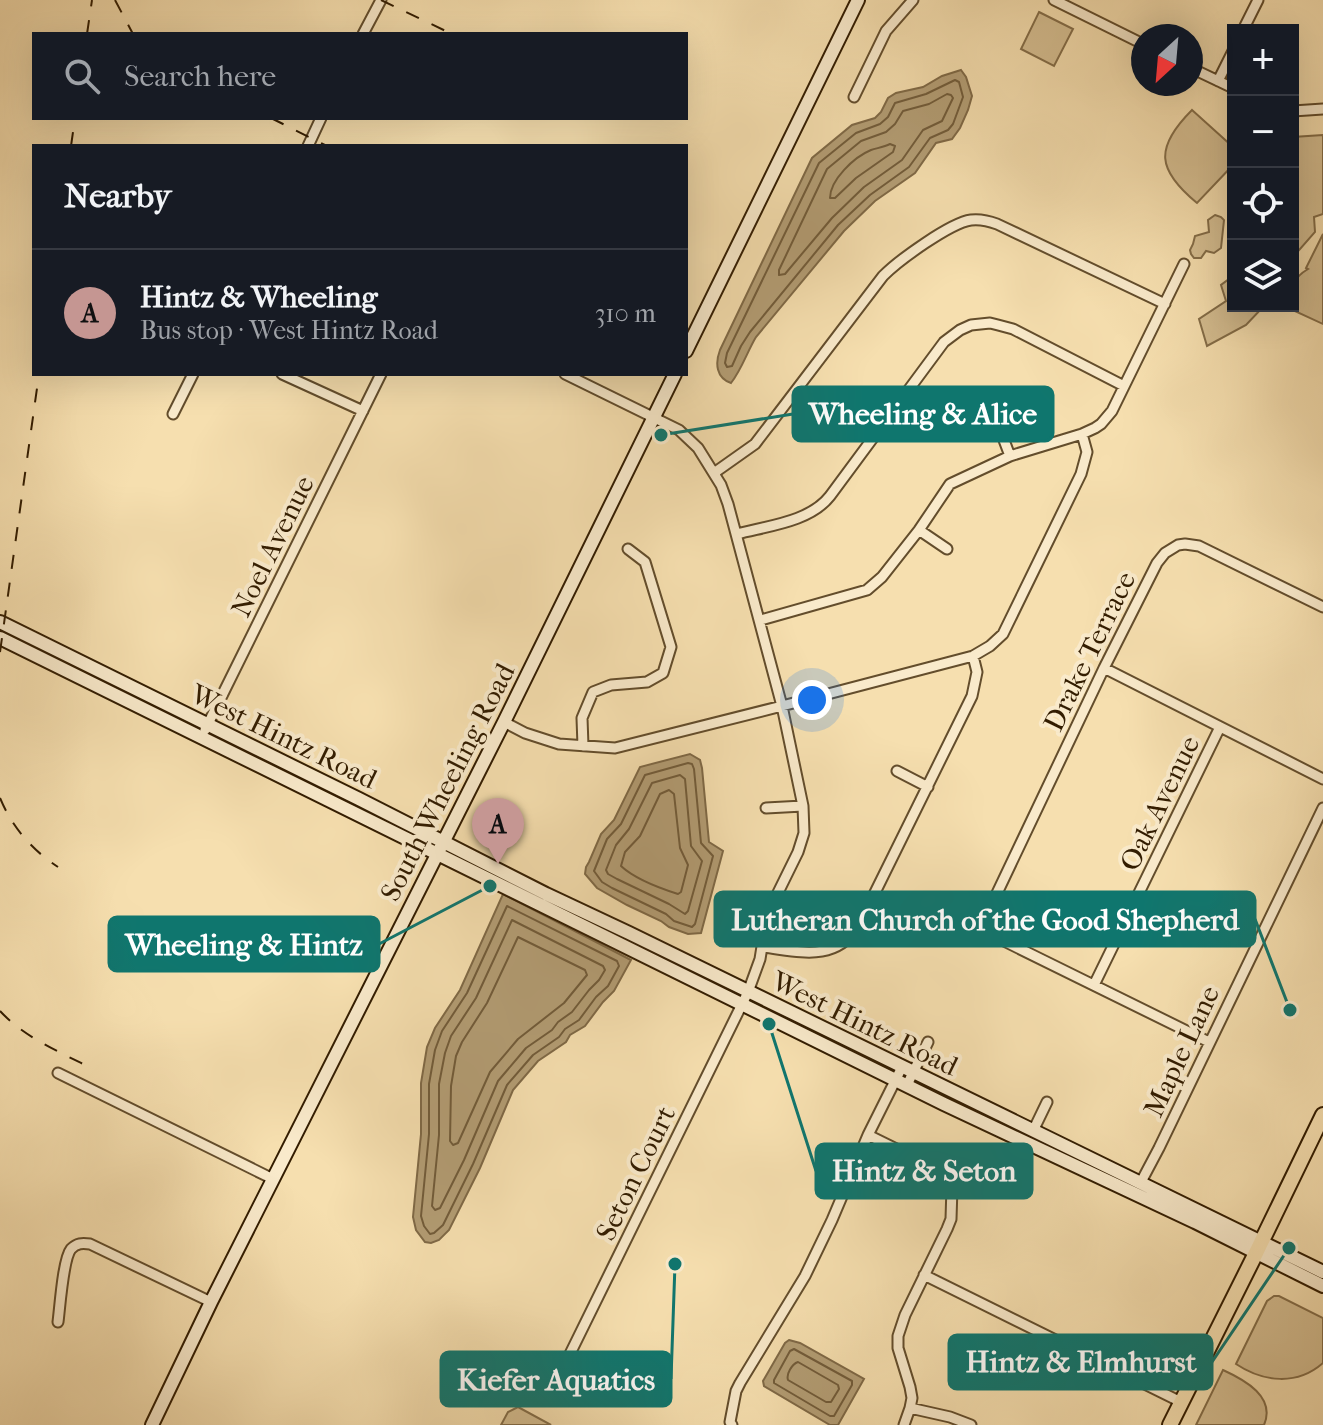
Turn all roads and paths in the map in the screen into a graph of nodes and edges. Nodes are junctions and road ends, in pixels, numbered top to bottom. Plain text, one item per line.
1 (381, 0) edge
2 (858, 0) edge
3 (913, 0) edge
4 (1054, 0) edge
5 (1258, 0) edge
6 (1246, 24) edge
7 (364, 32) edge
8 (1131, 38) edge
9 (1227, 63) edge
10 (1203, 74) edge
11 (1218, 81) junction
12 (1227, 85) edge
13 (854, 97) dead end
14 (1323, 109) edge
15 (1299, 111) edge
16 (320, 120) edge
17 (309, 144) edge
18 (1184, 264) dead end
19 (1165, 304) junction
20 (688, 347) edge
21 (192, 376) edge
22 (286, 376) edge
23 (380, 376) edge
24 (569, 376) edge
25 (674, 376) edge
26 (1124, 386) junction
27 (363, 411) junction
28 (173, 414) dead end
29 (654, 417) junction
30 (999, 427) dead end
31 (1082, 434) junction
32 (1010, 456) junction
33 (714, 473) junction
34 (919, 530) junction
35 (737, 534) junction
36 (628, 549) dead end
37 (947, 549) dead end
38 (1323, 607) edge
39 (761, 620) junction
40 (0, 622) edge
41 (0, 638) edge
42 (973, 656) junction
43 (1104, 668) junction
44 (782, 706) junction
45 (504, 722) junction
46 (1220, 727) junction
47 (205, 731) junction
48 (583, 746) junction
49 (897, 771) dead end
50 (1323, 779) edge
51 (928, 787) junction
52 (803, 806) junction
53 (766, 808) dead end
54 (1323, 808) edge
55 (440, 848) junction
56 (929, 904) dead end
57 (980, 929) junction
58 (762, 947) junction
59 (1094, 985) junction
60 (745, 998) junction
61 (928, 1042) dead end
62 (1209, 1042) junction
63 (907, 1070) junction
64 (58, 1073) dead end
65 (902, 1083) junction
66 (1047, 1102) dead end
67 (1323, 1115) edge
68 (1033, 1131) junction
69 (868, 1135) junction
70 (273, 1179) junction
71 (1141, 1182) junction
72 (1259, 1247) junction
73 (1323, 1272) edge
74 (924, 1275) junction
75 (1323, 1286) edge
76 (211, 1302) junction
77 (58, 1322) dead end
78 (566, 1362) dead end
79 (1181, 1402) junction
80 (910, 1408) junction
81 (731, 1424) edge
82 (152, 1425) edge
83 (904, 1425) edge
84 (971, 1425) edge
85 (1170, 1425) edge

1 - 7 street
2 - 20 main road
3 - 13 street
4 - 8 street
5 - 6 street
9 - 11 street
10 - 11 street
11 - 12 street
14 - 15 street
16 - 17 street
18 - 19 street
19 - 26 street
19 - 33 street
21 - 28 street
22 - 27 street
23 - 27 street, Noel Avenue
24 - 29 street, Seton Court
25 - 29 main road, South Wheeling Road
26 - 31 street
26 - 35 street
27 - 47 street, Noel Avenue
29 - 33 street, Seton Court
29 - 45 main road, South Wheeling Road
30 - 32 street
31 - 32 street
31 - 42 street
32 - 34 street
33 - 35 street, Seton Court
34 - 37 street
34 - 39 street
35 - 39 street, Seton Court
36 - 48 street
38 - 43 street, Drake Terrace
39 - 44 street, Seton Court
40 - 47 main road, West Hintz Road
41 - 47 main road, West Hintz Road
42 - 44 street
42 - 51 street
43 - 46 street
43 - 57 street, Drake Terrace
44 - 48 street
44 - 52 street, Seton Court
45 - 48 street
45 - 55 main road, South Wheeling Road
46 - 50 street
46 - 59 street, Oak Avenue
47 - 55 main road, West Hintz Road
49 - 51 street
51 - 58 street
52 - 53 street
52 - 58 street, Seton Court
54 - 62 street, Maple Lane
55 - 60 main road, West Hintz Road
55 - 70 main road, South Wheeling Road
56 - 57 street
57 - 59 street
58 - 60 street, Seton Court
59 - 62 street
60 - 63 main road, West Hintz Road
60 - 65 main road, West Hintz Road
60 - 78 street, Seton Court
61 - 63 street
62 - 71 street, Maple Lane
63 - 65 street
63 - 68 main road, West Hintz Road
64 - 70 street
65 - 69 street
65 - 72 main road, West Hintz Road
66 - 68 street
67 - 72 main road
68 - 71 main road, West Hintz Road
69 - 74 street
69 - 81 street
70 - 76 main road, South Wheeling Road
71 - 72 main road, West Hintz Road
72 - 73 main road, West Hintz Road
72 - 75 main road, West Hintz Road
72 - 79 main road
74 - 79 street
74 - 80 street
76 - 77 street
76 - 82 main road, South Wheeling Road
79 - 85 main road
80 - 83 street
80 - 84 street

